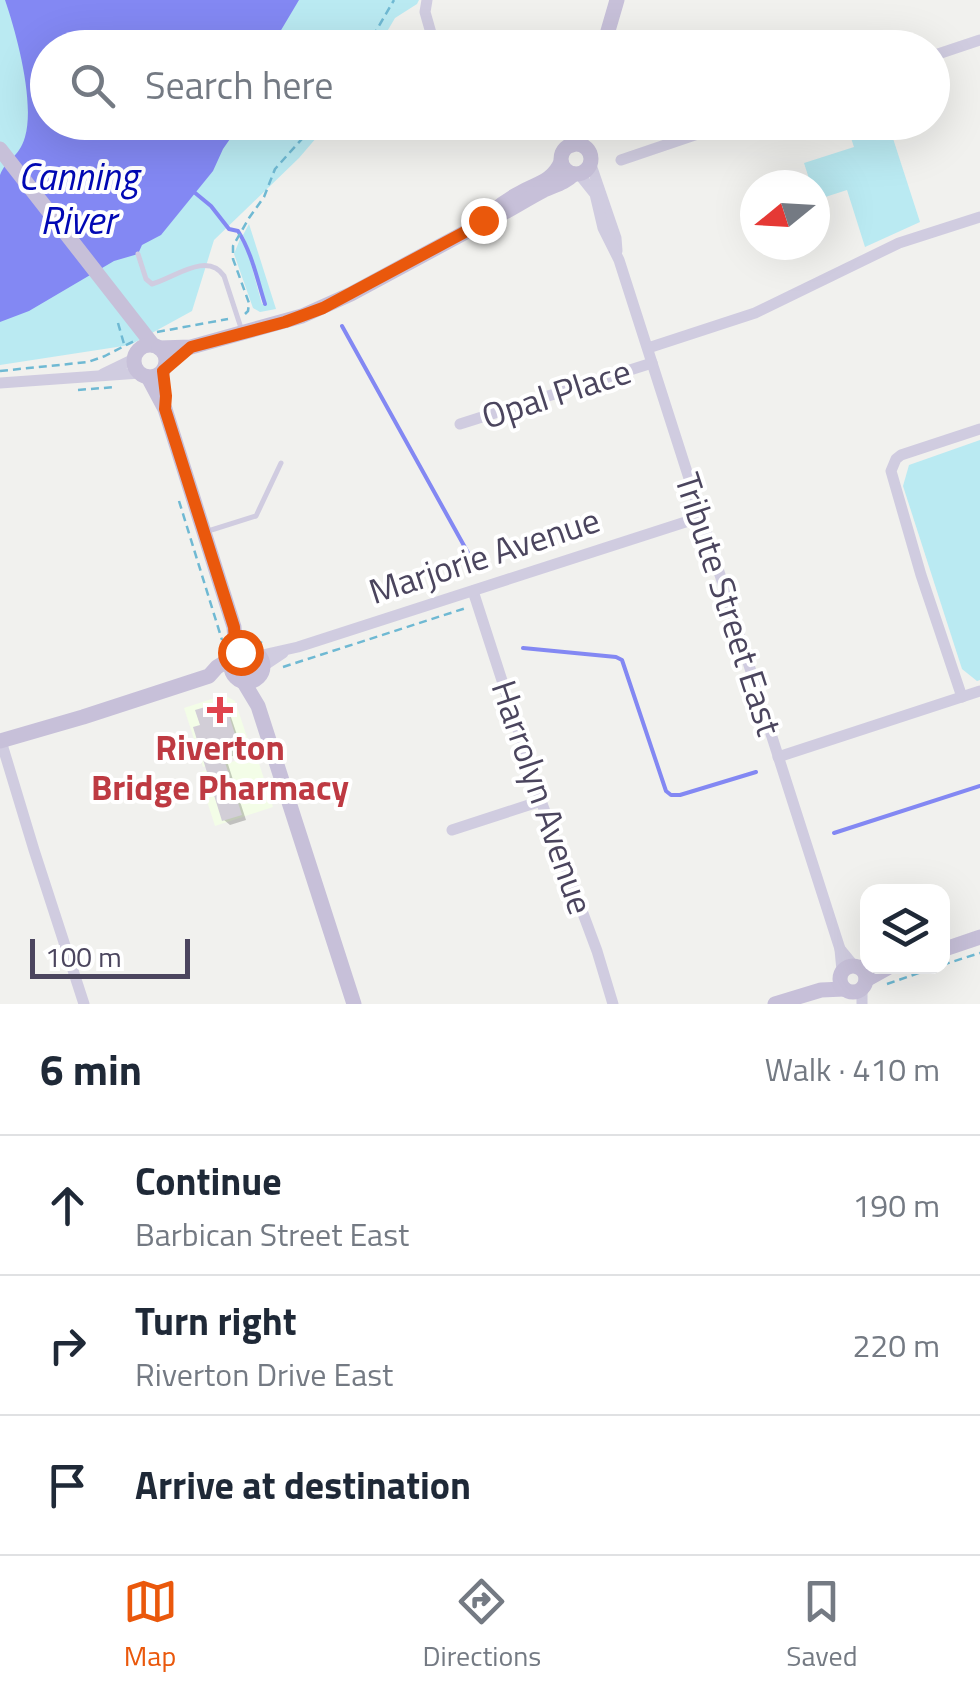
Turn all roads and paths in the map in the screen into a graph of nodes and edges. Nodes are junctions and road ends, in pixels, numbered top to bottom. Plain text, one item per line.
1 (394, 0) edge
2 (428, 0) edge
3 (617, 0) edge
4 (376, 30) edge
5 (430, 30) edge
6 (608, 30) edge
7 (980, 40) edge
8 (950, 50) edge
9 (301, 140) edge
10 (580, 140) edge
11 (679, 140) edge
12 (3, 153) edge
13 (621, 160) dead end
14 (577, 161) junction
15 (980, 217) edge
16 (138, 254) dead end
17 (238, 317) junction
18 (243, 334) junction
19 (648, 348) junction
20 (147, 356) junction
21 (652, 362) junction
22 (0, 371) edge
23 (0, 383) edge
24 (114, 387) dead end
25 (78, 390) dead end
26 (460, 424) dead end
27 (980, 429) edge
28 (281, 463) dead end
29 (183, 500) dead end
30 (700, 517) junction
31 (202, 533) junction
32 (473, 591) junction
33 (471, 606) dead end
34 (248, 657) junction
35 (980, 691) edge
36 (962, 697) junction
37 (0, 741) edge
38 (778, 757) junction
39 (541, 802) junction
40 (452, 830) dead end
41 (980, 937) edge
42 (950, 947) edge
43 (980, 954) edge
44 (950, 963) edge
45 (903, 974) edge
46 (856, 984) edge
47 (84, 1004) edge
48 (354, 1004) edge
49 (613, 1004) edge
50 (776, 1004) edge

1 - 4 path
2 - 5 street
3 - 6 street
7 - 8 street
9 - 17 path
10 - 14 street
11 - 13 street
12 - 20 street
14 - 18 street
14 - 19 street, Tribute Street East
15 - 19 street
16 - 17 lane
17 - 18 lane
17 - 20 path
18 - 20 street
19 - 21 street, Tribute Street East
20 - 22 path
20 - 23 street
20 - 31 street
21 - 26 street, Opal Place
21 - 30 street, Tribute Street East
24 - 25 path
27 - 36 street
28 - 31 lane
29 - 34 path
30 - 32 street, Marjorie Avenue
30 - 38 street, Tribute Street East
31 - 34 street
32 - 34 street, Marjorie Avenue
32 - 39 street, Harrolyn Avenue
33 - 34 path
34 - 37 street, Marjorie Avenue
34 - 48 street
35 - 36 street
36 - 38 street
37 - 47 street
38 - 46 street, Tribute Street East
39 - 40 street
39 - 49 street, Harrolyn Avenue
41 - 42 street
43 - 44 path
45 - 46 path
46 - 50 street

